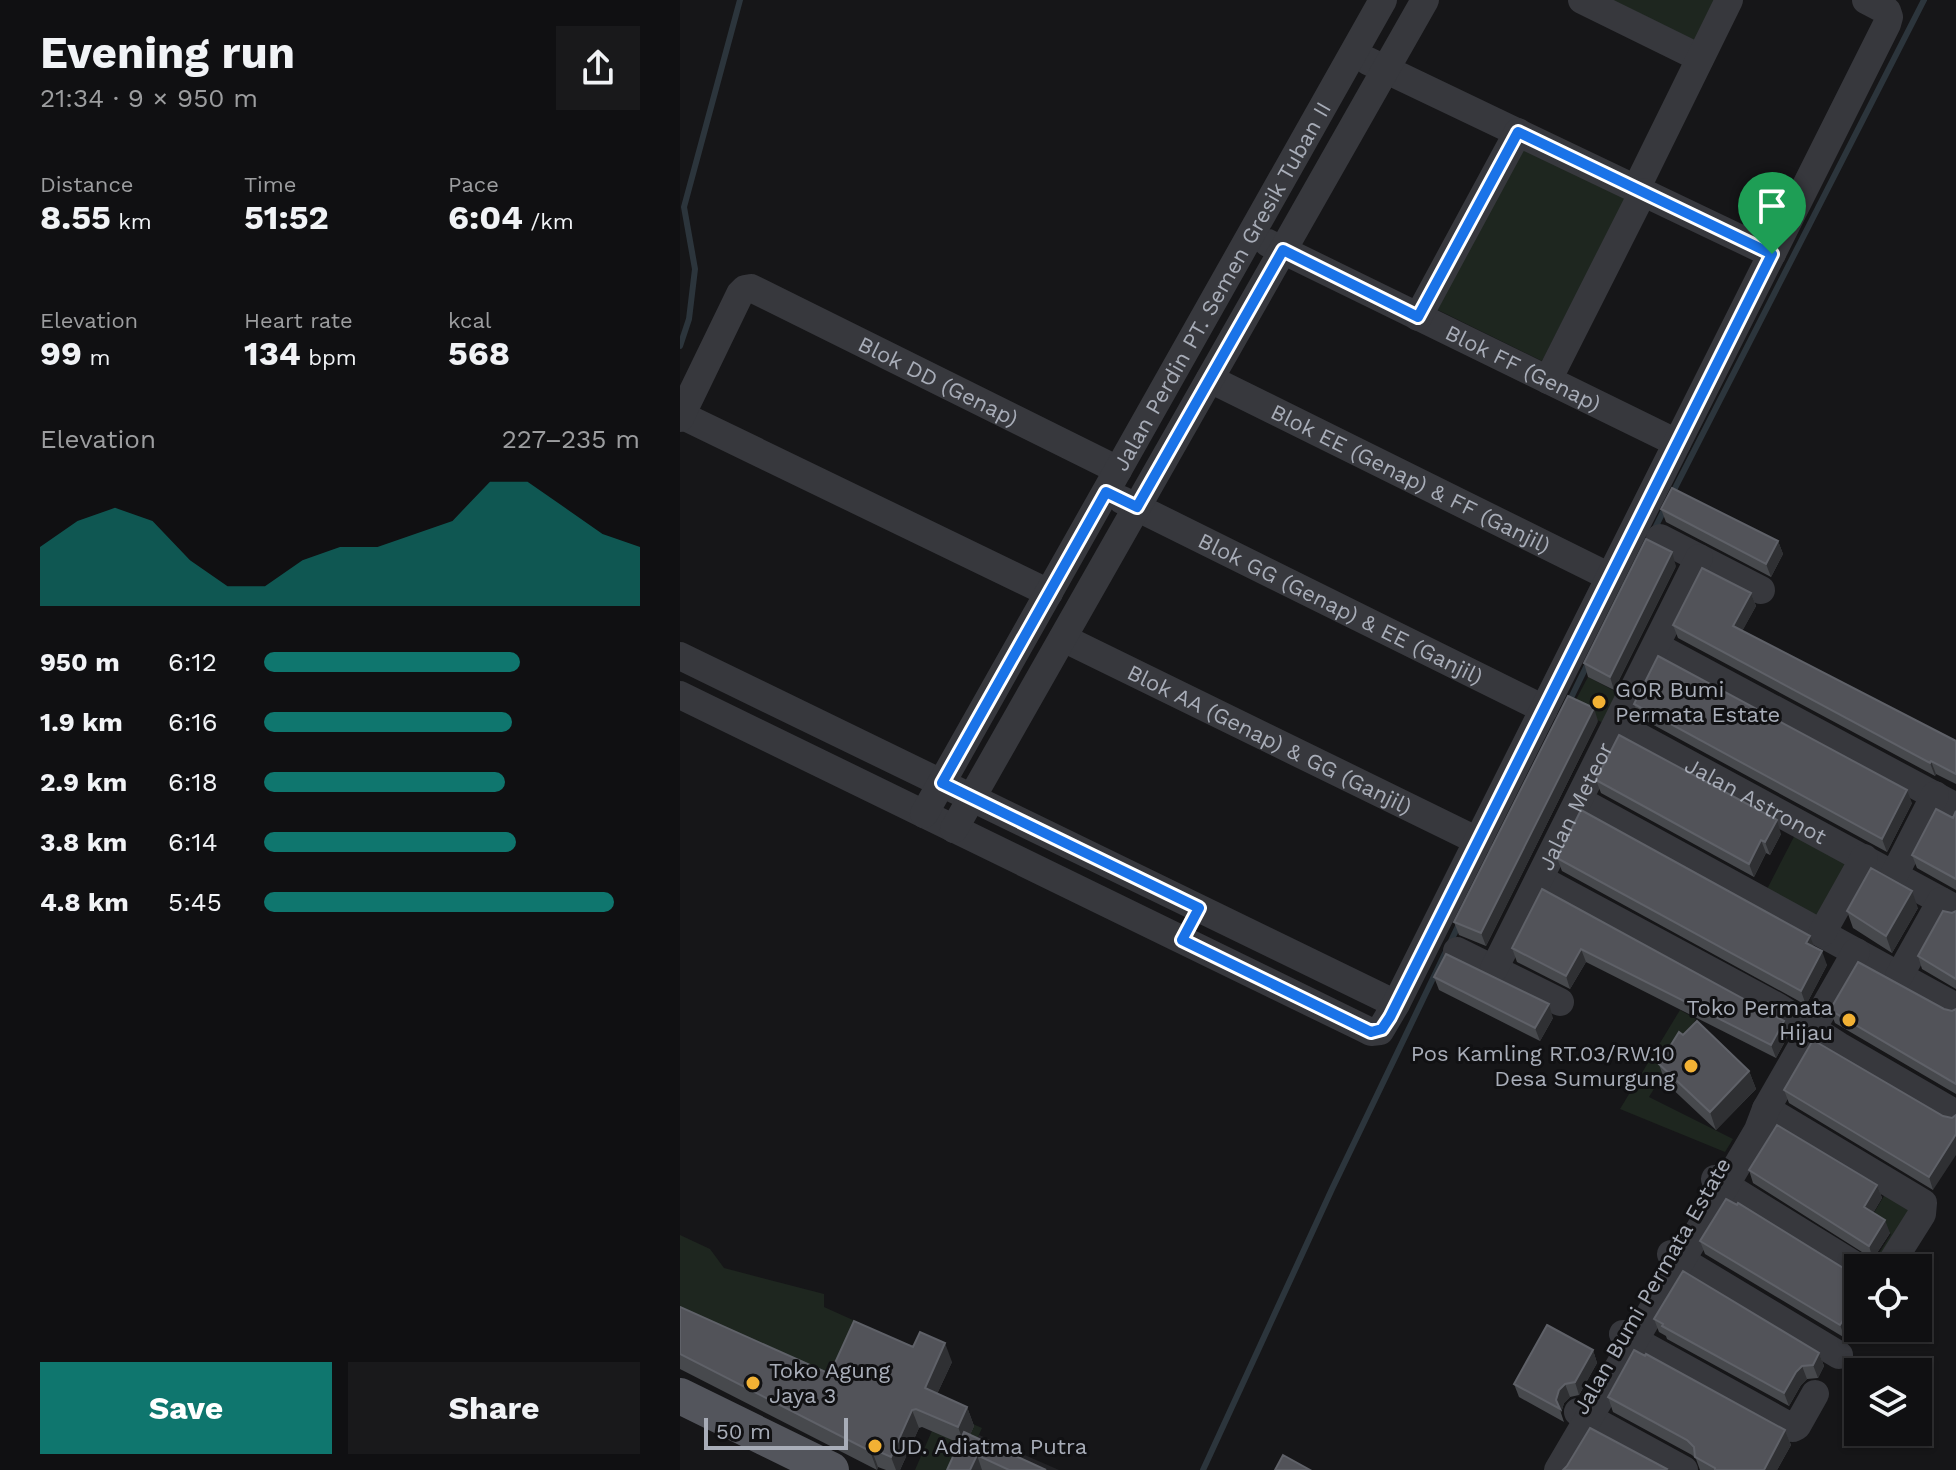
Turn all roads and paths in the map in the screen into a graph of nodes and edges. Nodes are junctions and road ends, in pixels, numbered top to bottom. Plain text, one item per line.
1 (1383, 0) edge
2 (1425, 0) edge
3 (1729, 0) edge
4 (1866, 0) edge
5 (1590, 2) edge
6 (1352, 54) junction
7 (1700, 58) junction
8 (1385, 69) junction
9 (1518, 132) junction
10 (1640, 191) junction
11 (1251, 235) junction
12 (1283, 250) junction
13 (1772, 254) junction
14 (1418, 317) junction
15 (1210, 379) junction
16 (1548, 380) junction
17 (681, 417) edge
18 (1677, 443) junction
19 (1112, 481) junction
20 (1137, 507) junction
21 (1660, 538) dead end
22 (1699, 558) junction
23 (1610, 577) junction
24 (1761, 590) dead end
25 (1049, 593) junction
26 (1063, 638) junction
27 (1656, 646) junction
28 (680, 656) edge
29 (680, 695) edge
30 (1544, 709) junction
31 (1617, 725) junction
32 (942, 783) junction
33 (972, 797) junction
34 (1580, 801) junction
35 (1946, 801) edge
36 (924, 814) junction
37 (954, 829) junction
38 (1478, 841) junction
39 (1864, 858) junction
40 (1894, 875) junction
41 (1540, 879) junction
42 (1949, 905) edge
43 (1199, 908) junction
44 (1822, 933) junction
45 (1182, 940) junction
46 (1457, 951) dead end
47 (1856, 952) junction
48 (1494, 969) junction
49 (1899, 976) junction
50 (1560, 1002) dead end
51 (1396, 1004) junction
52 (1956, 1007) edge
53 (1811, 1029) junction
54 (1766, 1109) junction
55 (1956, 1114) edge
56 (1720, 1182) junction
57 (1897, 1254) edge
58 (1675, 1258) junction
59 (1844, 1259) edge
60 (1628, 1337) junction
61 (1839, 1355) dead end
62 (1815, 1394) dead end
63 (680, 1396) edge
64 (1582, 1414) junction
65 (831, 1470) edge
66 (1545, 1470) edge
67 (1558, 1470) edge
68 (1684, 1470) edge

1 - 6 street, Jalan Perdin PT. Semen Gresik Tuban II
2 - 8 street, Jalan Perdin PT. Semen Gresik Tuban II
3 - 7 street
4 - 13 street
5 - 7 street
6 - 8 street
6 - 11 street, Jalan Perdin PT. Semen Gresik Tuban II
7 - 10 street
8 - 9 street
8 - 12 street, Jalan Perdin PT. Semen Gresik Tuban II
9 - 10 street
9 - 14 street
10 - 13 street
10 - 16 street
11 - 12 street, Blok FF (Genap)
11 - 19 street, Jalan Perdin PT. Semen Gresik Tuban II
12 - 14 street, Blok FF (Genap)
12 - 15 street, Jalan Perdin PT. Semen Gresik Tuban II
13 - 18 street
14 - 16 street, Blok FF (Genap)
15 - 20 street, Jalan Perdin PT. Semen Gresik Tuban II
15 - 23 street, Blok EE (Genap) & FF (Ganjil)
16 - 18 street, Blok FF (Genap)
17 - 19 street, Blok DD (Genap)
17 - 25 street
18 - 23 street
19 - 20 street, Blok DD (Genap)
19 - 25 street, Jalan Perdin PT. Semen Gresik Tuban II
20 - 26 street, Jalan Perdin PT. Semen Gresik Tuban II
20 - 30 street, Blok GG (Genap) & EE (Ganjil)
21 - 22 street
22 - 24 street
22 - 27 street, Jalan Meteor
23 - 30 street
25 - 32 street, Jalan Perdin PT. Semen Gresik Tuban II
26 - 33 street, Jalan Perdin PT. Semen Gresik Tuban II
26 - 38 street, Blok AA (Genap) & GG (Ganjil)
27 - 31 street, Jalan Meteor
27 - 35 street
28 - 32 street
29 - 36 street
30 - 38 street
31 - 34 street, Jalan Meteor
31 - 39 street, Jalan Astronot
32 - 33 street
32 - 36 street, Jalan Perdin PT. Semen Gresik Tuban II
33 - 37 street, Jalan Perdin PT. Semen Gresik Tuban II
33 - 43 street
34 - 41 street, Jalan Meteor
34 - 44 street
35 - 40 street
36 - 37 street
37 - 45 street
38 - 51 street
39 - 40 street, Jalan Astronot
39 - 44 street
40 - 42 street, Jalan Astronot
41 - 48 street, Jalan Meteor
41 - 53 street
42 - 49 street
43 - 45 street
43 - 51 street
44 - 47 street
45 - 51 street
46 - 48 street
47 - 49 street
47 - 53 street, Jalan Bumi Permata Estate
48 - 50 street
49 - 52 street
53 - 54 street, Jalan Bumi Permata Estate
53 - 55 street
54 - 56 street, Jalan Bumi Permata Estate
54 - 57 street
56 - 58 street, Jalan Bumi Permata Estate
56 - 59 street
58 - 60 street, Jalan Bumi Permata Estate
58 - 61 street
60 - 62 street
60 - 64 street, Jalan Bumi Permata Estate
63 - 65 main road
64 - 66 street, Jalan Bumi Permata Estate
64 - 67 street, Jalan Bumi Permata Estate
64 - 68 street

